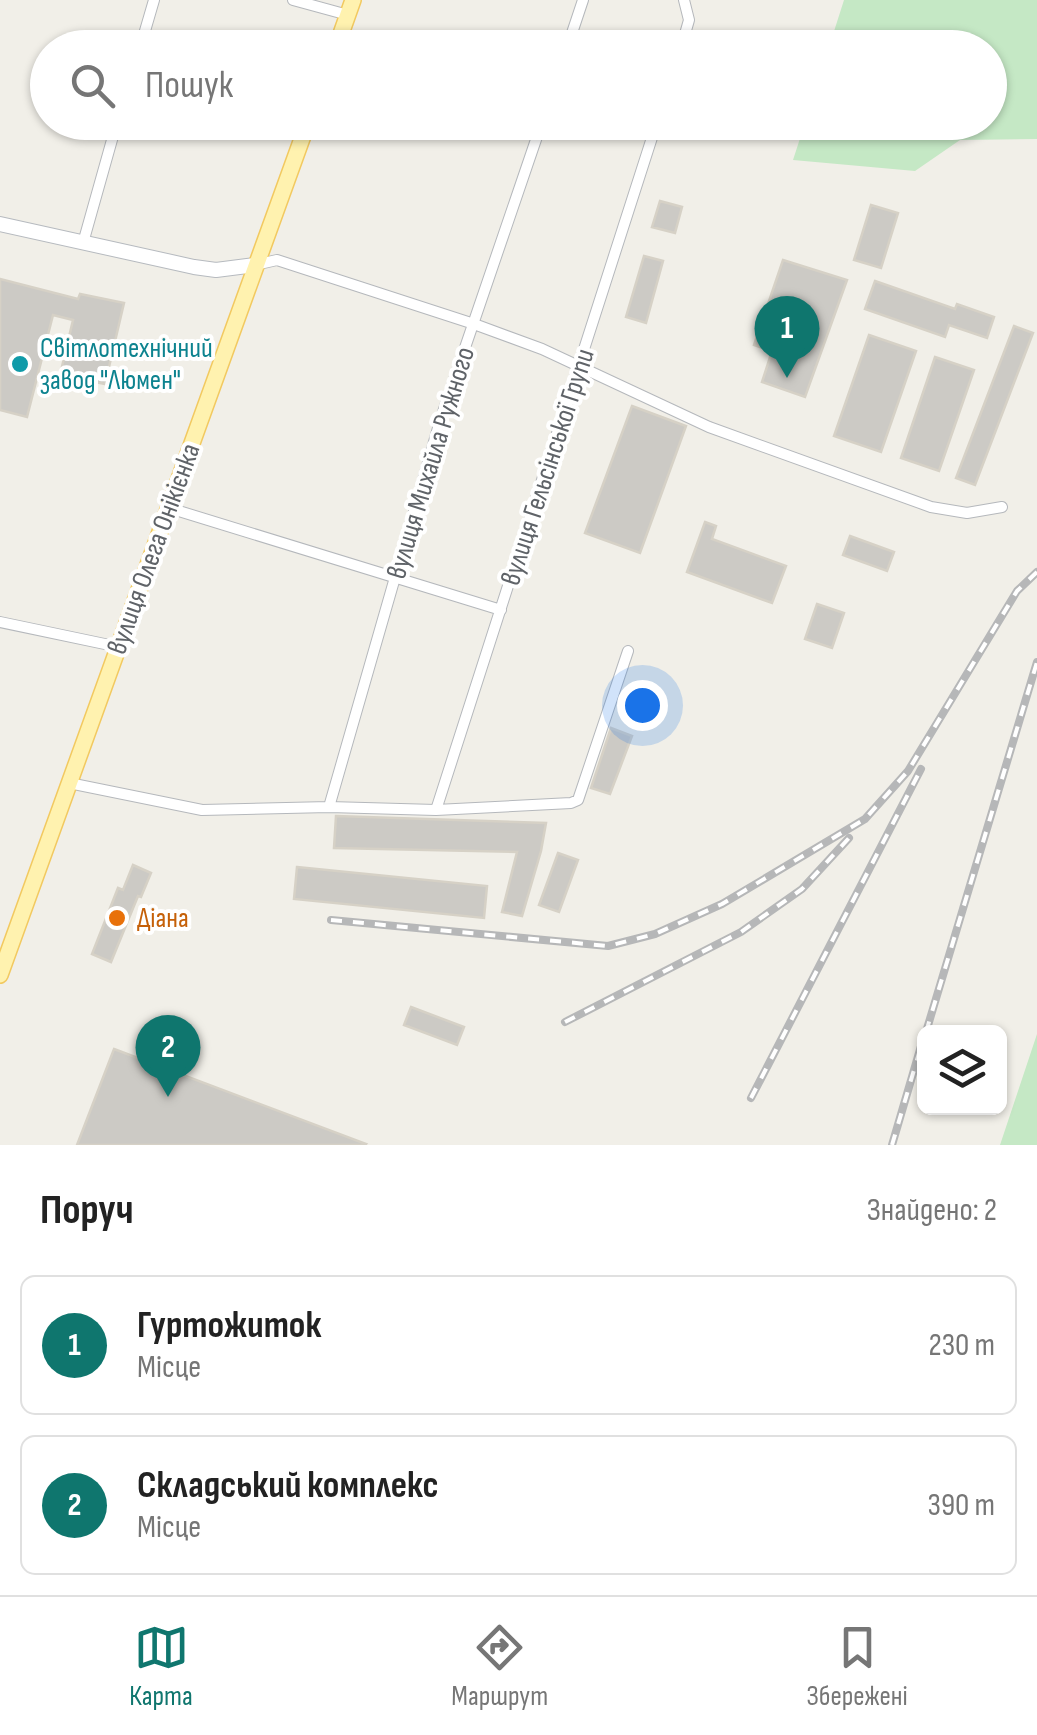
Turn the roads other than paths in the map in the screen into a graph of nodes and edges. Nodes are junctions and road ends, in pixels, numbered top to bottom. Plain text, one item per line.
1 (154, 0) edge
2 (293, 0) edge
3 (583, 0) edge
4 (686, 2) edge
5 (350, 8) edge
6 (145, 30) edge
7 (573, 30) edge
8 (687, 30) edge
9 (112, 140) edge
10 (301, 140) edge
11 (536, 140) edge
12 (652, 140) edge
13 (0, 224) edge
14 (83, 244) junction
15 (256, 265) junction
16 (474, 324) junction
17 (581, 368) junction
18 (169, 508) junction
19 (1002, 508) dead end
20 (395, 580) junction
21 (501, 610) junction
22 (0, 622) edge
23 (119, 648) junction
24 (628, 651) dead end
25 (69, 783) junction
26 (328, 806) junction
27 (436, 810) junction
28 (6, 944) edge
29 (0, 975) edge

1 - 6 street
2 - 5 street
3 - 7 street
4 - 8 street
9 - 14 street
10 - 15 main road, вулиця Олега Онікієнка
11 - 16 street, вулиця Михайла Ружного
12 - 17 street, вулиця Гельсінської Групи
13 - 14 street
14 - 15 street
15 - 16 street
15 - 18 main road, вулиця Олега Онікієнка
16 - 17 street
16 - 20 street, вулиця Михайла Ружного
17 - 19 street
17 - 21 street, вулиця Гельсінської Групи
18 - 20 street
18 - 23 main road, вулиця Олега Онікієнка
20 - 21 street
20 - 26 street, вулиця Михайла Ружного
21 - 27 street, вулиця Гельсінської Групи
22 - 23 street
23 - 25 main road, вулиця Олега Онікієнка
24 - 27 street
25 - 26 street
25 - 28 main road, вулиця Олега Онікієнка
26 - 27 street
28 - 29 main road, вулиця Олега Онікієнка

